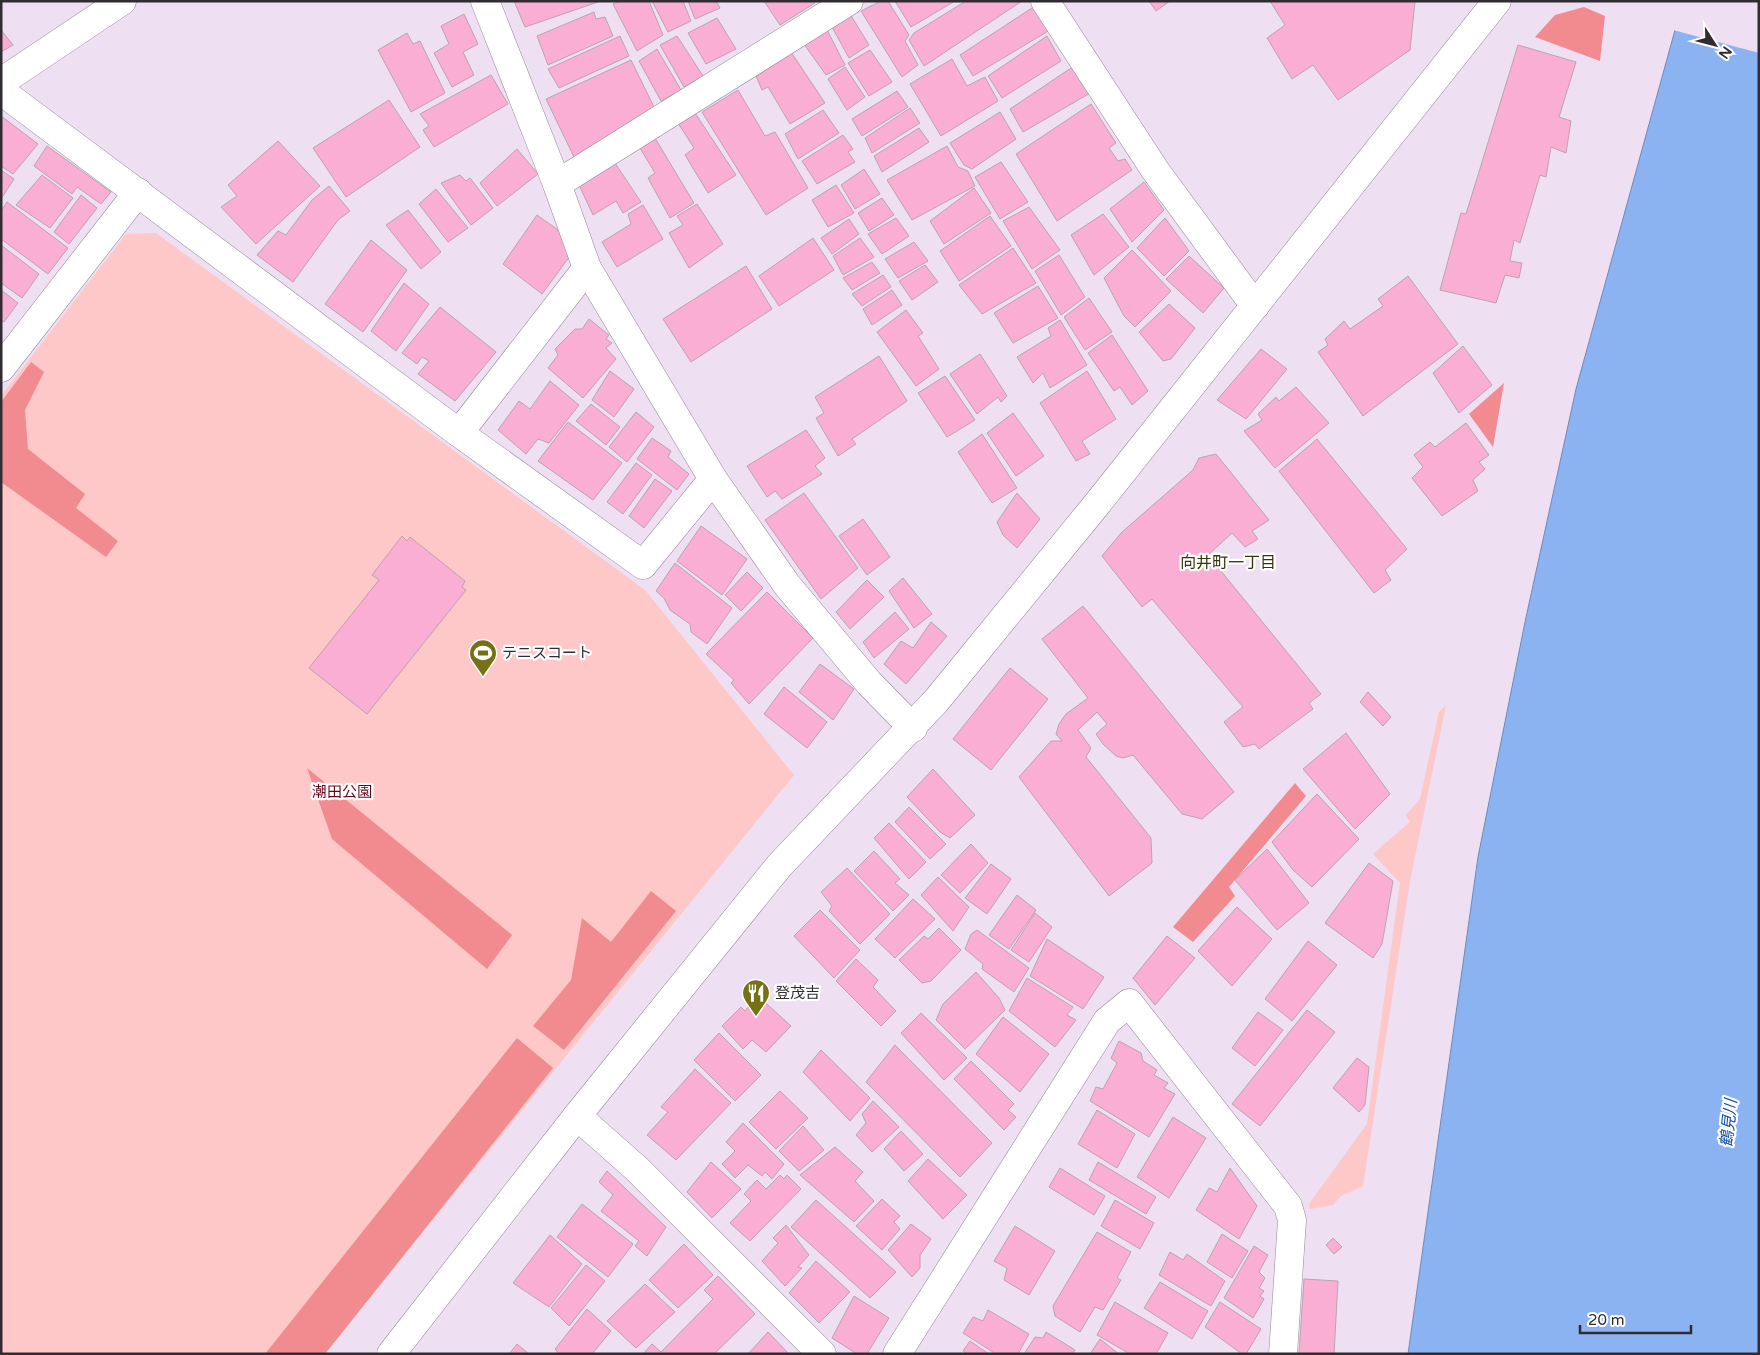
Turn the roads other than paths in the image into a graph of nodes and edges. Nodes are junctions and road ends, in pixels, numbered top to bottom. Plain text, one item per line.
1 (122, 1) edge
2 (485, 1) edge
3 (849, 1) edge
4 (1045, 1) edge
5 (1497, 1) edge
6 (1, 82) edge
7 (1, 91) edge
8 (557, 184) junction
9 (138, 192) junction
10 (587, 268) junction
11 (1255, 306) junction
12 (1, 368) edge
13 (459, 433) junction
14 (713, 478) junction
15 (913, 728) junction
16 (577, 1116) junction
17 (391, 1354) edge
18 (822, 1354) edge
19 (897, 1354) edge
20 (1283, 1354) edge

1 - 6 street
2 - 8 street
3 - 8 street
4 - 11 street
5 - 11 street
7 - 9 street
8 - 10 street
9 - 12 street
9 - 13 street
10 - 13 street
10 - 14 street
11 - 15 street
13 - 14 street
14 - 15 street
15 - 16 street
16 - 17 street
16 - 18 street
19 - 20 street

